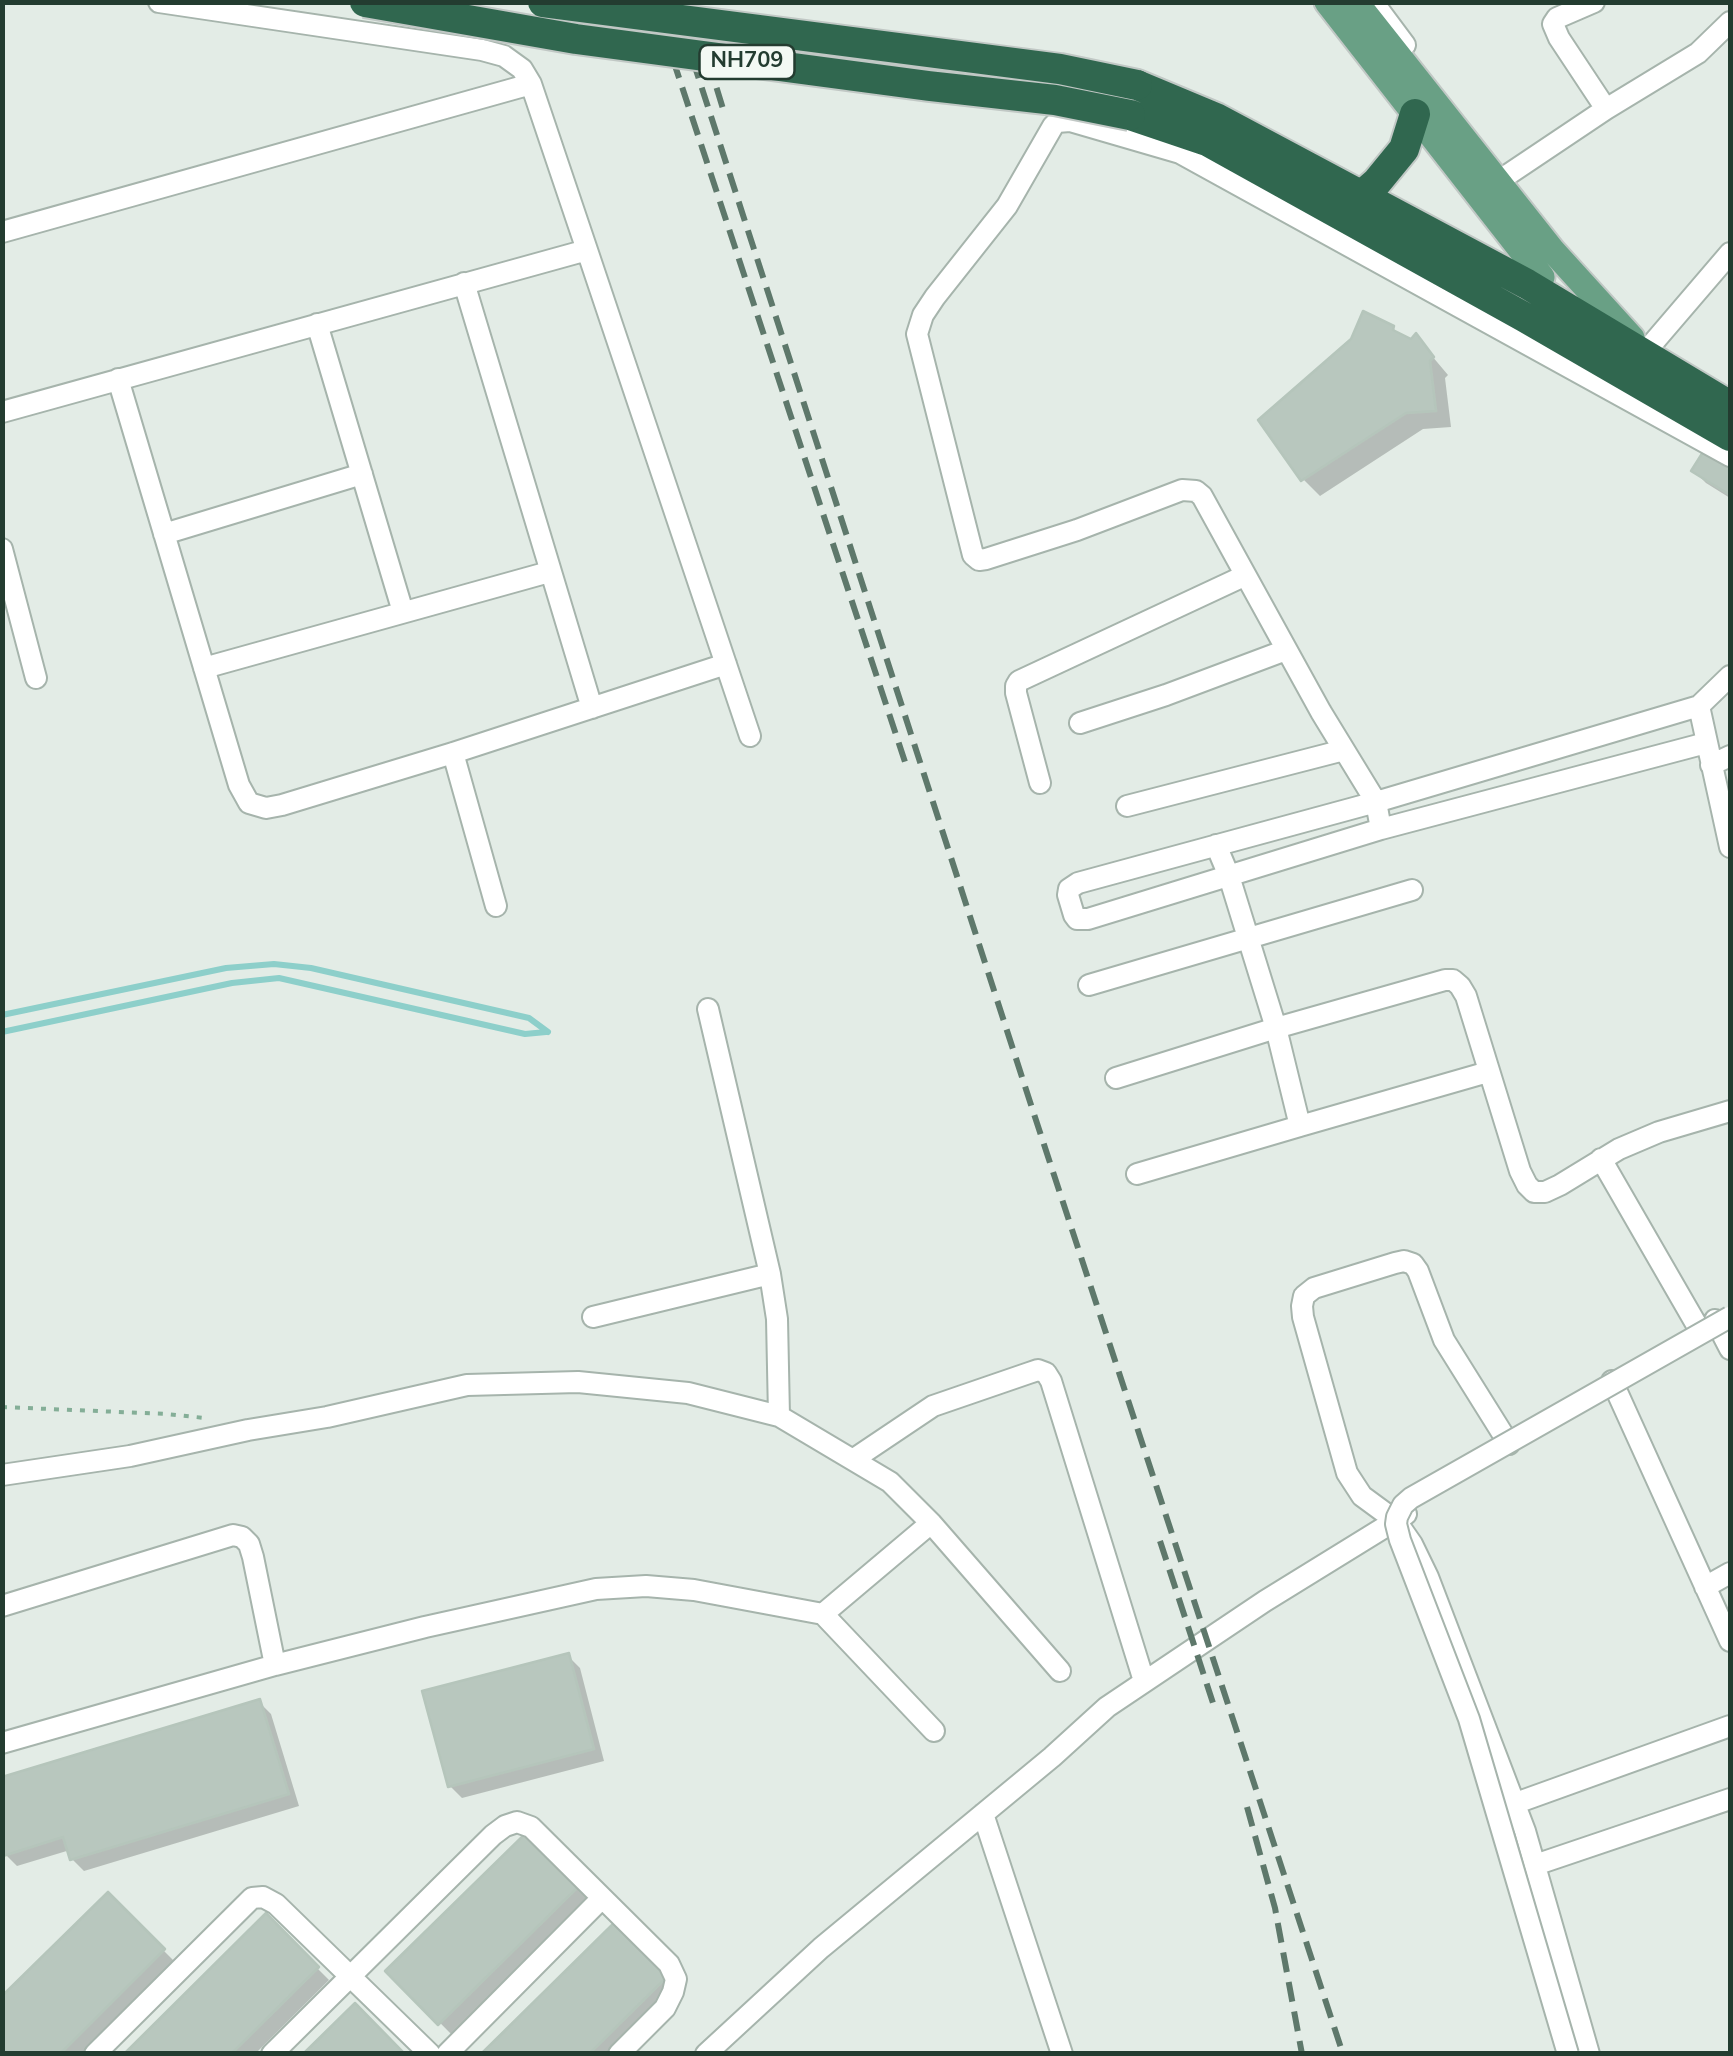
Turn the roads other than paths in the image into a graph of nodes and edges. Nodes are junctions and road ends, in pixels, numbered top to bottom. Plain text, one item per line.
1 (159, 2) edge
2 (365, 2) edge
3 (492, 2) edge
4 (543, 2) edge
5 (1327, 2) edge
6 (1356, 2) edge
7 (1373, 2) edge
8 (1594, 2) edge
9 (1730, 22) edge
10 (504, 56) junction
11 (531, 84) junction
12 (1606, 110) junction
13 (1416, 114) junction
14 (1506, 176) junction
15 (1361, 196) junction
16 (2, 232) edge
17 (588, 250) junction
18 (1554, 251) junction
19 (1730, 253) edge
20 (464, 283) junction
21 (1534, 295) junction
22 (1557, 319) junction
23 (317, 324) junction
24 (1654, 353) junction
25 (118, 379) junction
26 (1730, 391) edge
27 (1730, 406) edge
28 (2, 412) edge
29 (1730, 418) edge
30 (1730, 436) edge
31 (1730, 456) edge
32 (362, 474) junction
33 (164, 534) junction
34 (2, 549) edge
35 (549, 572) junction
36 (1244, 576) junction
37 (403, 612) junction
38 (1286, 650) junction
39 (726, 664) junction
40 (204, 668) junction
41 (1730, 676) edge
42 (36, 678) dead end
43 (1699, 706) junction
44 (592, 708) junction
45 (1080, 723) dead end
46 (750, 736) dead end
47 (1706, 743) junction
48 (1344, 750) junction
49 (454, 753) junction
50 (1721, 760) edge
51 (1040, 783) dead end
52 (1376, 802) junction
53 (1127, 806) dead end
54 (1381, 829) junction
55 (1216, 844) junction
56 (1730, 847) edge
57 (1230, 876) junction
58 (1412, 890) dead end
59 (496, 906) dead end
60 (1247, 938) junction
61 (1090, 984) dead end
62 (708, 1009) dead end
63 (1276, 1028) junction
64 (1488, 1072) junction
65 (1116, 1078) dead end
66 (1730, 1111) edge
67 (1300, 1126) junction
68 (1601, 1160) junction
69 (1138, 1174) dead end
70 (770, 1274) junction
71 (594, 1318) dead end
72 (1719, 1319) edge
73 (1730, 1349) edge
74 (1612, 1381) junction
75 (779, 1416) junction
76 (1509, 1444) junction
77 (854, 1460) junction
78 (2, 1475) edge
79 (1396, 1520) junction
80 (931, 1523) junction
81 (1730, 1573) edge
82 (1705, 1587) junction
83 (2, 1606) edge
84 (823, 1614) junction
85 (1730, 1642) edge
86 (276, 1665) junction
87 (1060, 1672) dead end
88 (1144, 1681) junction
89 (1730, 1726) edge
90 (934, 1731) dead end
91 (2, 1743) edge
92 (1730, 1799) edge
93 (1516, 1802) junction
94 (983, 1814) junction
95 (1536, 1865) junction
96 (602, 1898) junction
97 (350, 1976) junction
98 (95, 2054) edge
99 (272, 2054) edge
100 (430, 2054) edge
101 (448, 2054) edge
102 (620, 2054) edge
103 (706, 2054) edge
104 (1062, 2054) edge
105 (1568, 2054) edge
106 (1588, 2054) edge

1 - 10 street
2 - 21 highway, NH709, bridge
3 - 10 street
4 - 15 highway, NH709, bridge
5 - 13 main road
6 - 18 main road
7 - 14 street
8 - 12 street
9 - 12 street
10 - 11 street
11 - 16 street
11 - 17 street
12 - 14 street
13 - 15 highway
13 - 21 main road
14 - 24 street
15 - 21 highway, NH709
17 - 20 street
17 - 39 street
18 - 21 main road
18 - 24 main road
19 - 24 street
20 - 23 street
20 - 35 street
21 - 22 highway, NH709
22 - 24 highway, NH709
22 - 29 main road
22 - 30 highway, NH709
23 - 25 street
23 - 32 street
24 - 26 street
24 - 27 highway, NH709
25 - 28 street
25 - 33 street
31 - 36 street
32 - 33 street
32 - 37 street
33 - 40 street
34 - 42 street
35 - 37 street
35 - 44 street
36 - 38 street
36 - 51 street
37 - 40 street
38 - 45 street
38 - 48 street
39 - 44 street
39 - 46 street
40 - 49 street
41 - 43 street
43 - 47 street
43 - 52 street
44 - 49 street
47 - 50 street
47 - 54 street
48 - 52 street
48 - 53 street
49 - 59 street
50 - 56 street
52 - 54 street
52 - 55 street
54 - 57 street
55 - 57 street
55 - 57 street
57 - 60 street
58 - 60 street
60 - 61 street
60 - 63 street
62 - 70 street
63 - 64 street
63 - 65 street
63 - 67 street
64 - 67 street
64 - 68 street
66 - 68 street
67 - 69 street
68 - 72 street
70 - 71 street
70 - 75 street
72 - 73 street
72 - 74 street
72 - 105 street, bridge
74 - 76 street
74 - 82 street
75 - 77 street
75 - 78 street
76 - 79 street
76 - 79 street
77 - 80 street
77 - 88 street
79 - 88 street
79 - 93 street
80 - 84 street
80 - 87 street
81 - 82 street
82 - 85 street
83 - 86 street
84 - 86 street
84 - 90 street
86 - 91 street
88 - 94 street
89 - 93 street
92 - 95 street
93 - 95 street
94 - 103 street
94 - 104 street
95 - 106 street
96 - 97 street
96 - 101 street
96 - 102 street
97 - 98 street
97 - 99 street
97 - 100 street

